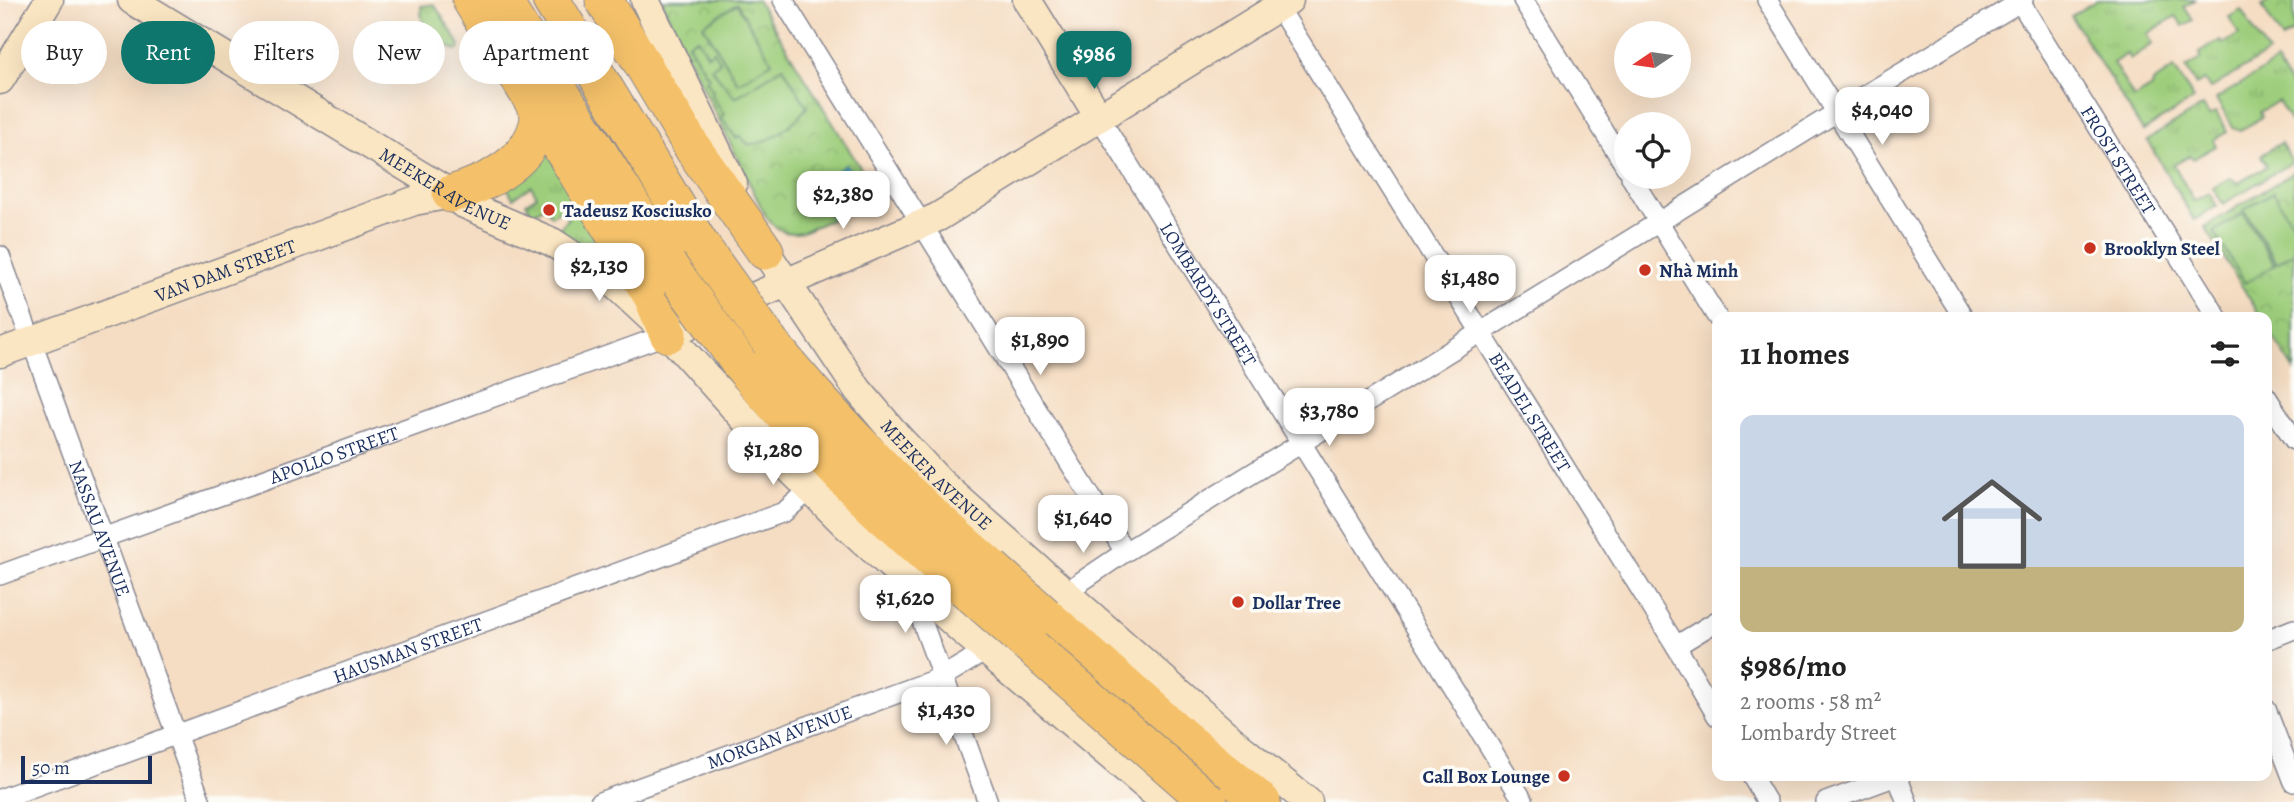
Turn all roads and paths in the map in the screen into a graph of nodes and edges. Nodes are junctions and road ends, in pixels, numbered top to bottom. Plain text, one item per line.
1 (49, 0) edge
2 (132, 0) edge
3 (471, 0) edge
4 (502, 0) edge
5 (551, 0) edge
6 (604, 0) edge
7 (645, 0) edge
8 (783, 0) edge
9 (1027, 0) edge
10 (1523, 0) edge
11 (1767, 0) edge
12 (2021, 1) edge
13 (1281, 2) edge
14 (0, 80) edge
15 (540, 111) junction
16 (1837, 112) junction
17 (1099, 117) junction
18 (1614, 148) edge
19 (1638, 189) edge
20 (451, 194) junction
21 (1659, 223) junction
22 (921, 224) junction
23 (765, 251) junction
24 (0, 256) edge
25 (786, 283) junction
26 (1714, 312) edge
27 (1960, 312) edge
28 (2211, 312) edge
29 (1480, 333) junction
30 (668, 334) junction
31 (32, 341) junction
32 (0, 353) edge
33 (2272, 405) edge
34 (2294, 440) edge
35 (1302, 442) junction
36 (810, 490) junction
37 (104, 538) junction
38 (1125, 552) junction
39 (0, 575) edge
40 (978, 578) junction
41 (906, 579) junction
42 (1065, 592) junction
43 (1712, 624) edge
44 (2294, 629) edge
45 (2272, 638) edge
46 (1676, 646) junction
47 (987, 650) junction
48 (942, 677) junction
49 (1712, 707) edge
50 (2272, 725) edge
51 (176, 735) junction
52 (1755, 781) edge
53 (1884, 781) edge
54 (1900, 781) edge
55 (2294, 782) edge
56 (0, 799) edge
57 (201, 802) edge
58 (600, 802) edge
59 (988, 802) edge
60 (1165, 802) edge
61 (1209, 802) edge
62 (1262, 802) edge
63 (1308, 802) edge
64 (1524, 802) edge
65 (1767, 802) edge
66 (1826, 802) edge
67 (1906, 802) edge

1 - 14 main road
2 - 20 main road, MEEKER AVENUE
3 - 15 highway
4 - 40 highway, bridge
5 - 40 highway, bridge
6 - 23 highway
7 - 23 main road, MEEKER AVENUE
8 - 22 street
9 - 17 main road, LOMBARDY STREET
10 - 18 street
11 - 16 street
12 - 16 street, MORGAN AVENUE
12 - 28 street, FROST STREET
13 - 17 main road
13 - 29 street, BEADEL STREET
15 - 20 highway
15 - 30 highway
16 - 21 street, MORGAN AVENUE
16 - 27 street
17 - 22 main road
17 - 35 street, LOMBARDY STREET
19 - 21 street
20 - 30 main road, MEEKER AVENUE
20 - 31 main road, VAN DAM STREET
21 - 26 street
21 - 29 street, MORGAN AVENUE
22 - 25 main road
22 - 38 street
23 - 25 main road, MEEKER AVENUE
24 - 31 street, NASSAU AVENUE
25 - 30 main road
25 - 42 main road, MEEKER AVENUE
29 - 35 street, MORGAN AVENUE
29 - 46 street, BEADEL STREET
30 - 36 main road, MEEKER AVENUE
30 - 37 street, APOLLO STREET
31 - 32 main road, VAN DAM STREET
31 - 37 street, NASSAU AVENUE
33 - 34 street
35 - 38 street, MORGAN AVENUE
35 - 64 street, LOMBARDY STREET
36 - 41 main road, MEEKER AVENUE
36 - 51 street, HAUSMAN STREET
37 - 39 street, APOLLO STREET
37 - 51 street, NASSAU AVENUE
38 - 42 street, MORGAN AVENUE
40 - 61 highway, bridge
40 - 62 highway, bridge
41 - 47 main road, MEEKER AVENUE
41 - 48 street
42 - 47 street, MORGAN AVENUE
42 - 63 main road, MEEKER AVENUE
43 - 46 street
44 - 45 street
46 - 49 street, BEADEL STREET
47 - 48 street, MORGAN AVENUE
47 - 60 main road, MEEKER AVENUE
48 - 58 street, MORGAN AVENUE
48 - 59 street
50 - 55 street
51 - 56 street, HAUSMAN STREET
51 - 57 street, NASSAU AVENUE
52 - 65 street
53 - 66 street
54 - 67 street

